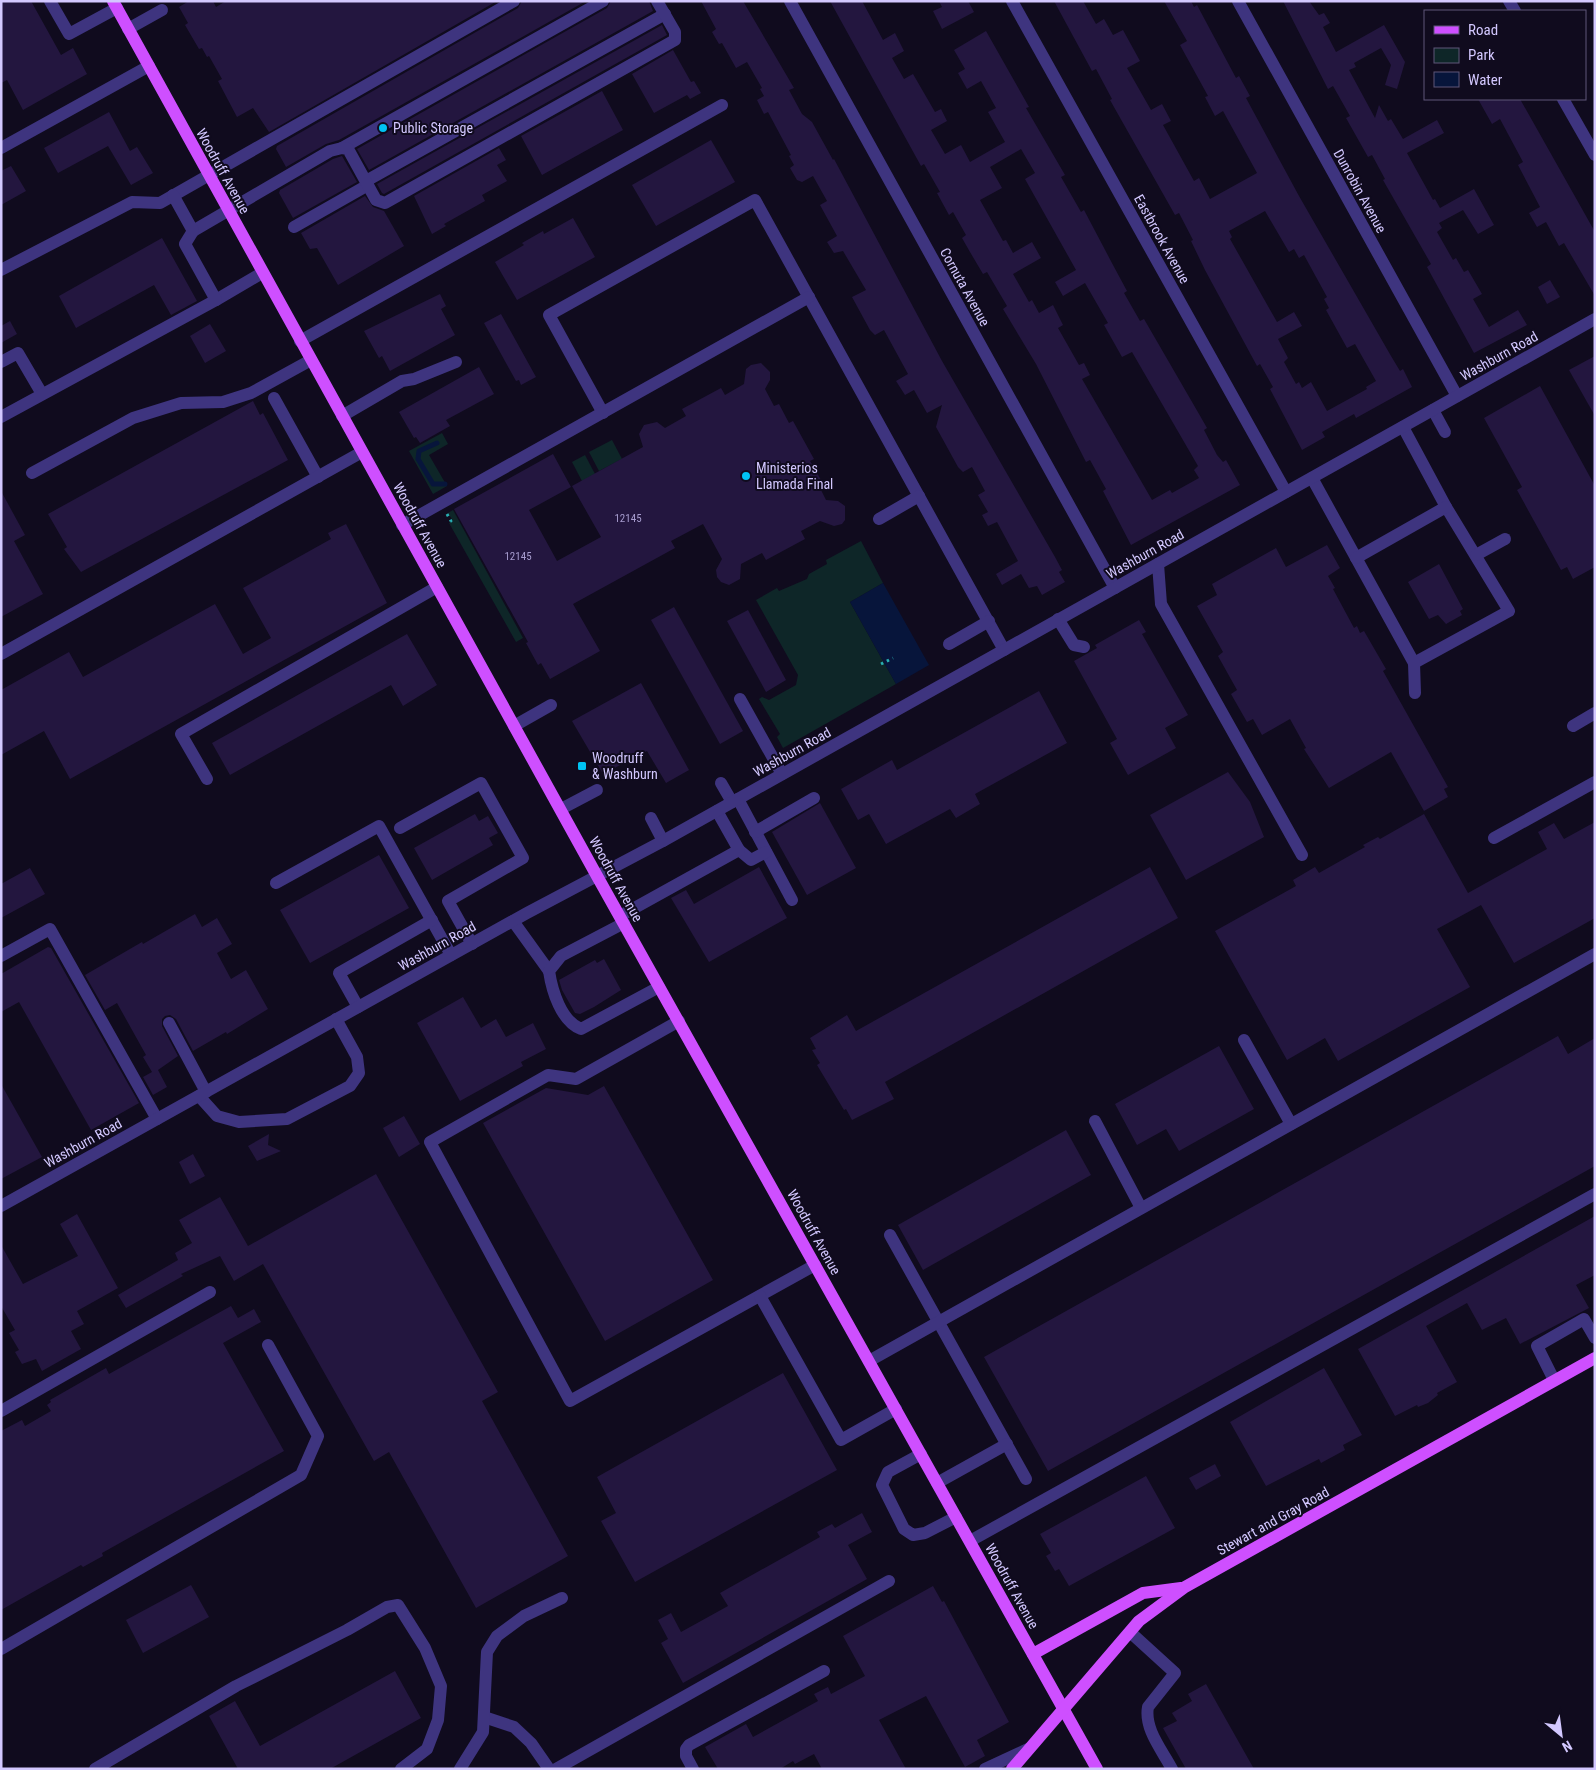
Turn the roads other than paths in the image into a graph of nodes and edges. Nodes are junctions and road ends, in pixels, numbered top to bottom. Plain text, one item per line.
1 (50, 1) edge
2 (514, 1) edge
3 (603, 1) edge
4 (658, 1) edge
5 (790, 1) edge
6 (1012, 1) edge
7 (1238, 1) edge
8 (115, 4) edge
9 (162, 10) dead end
10 (665, 14) junction
11 (128, 29) junction
12 (149, 66) junction
13 (1564, 100) edge
14 (722, 105) dead end
15 (1, 148) edge
16 (342, 148) junction
17 (1595, 155) edge
18 (208, 175) junction
19 (367, 183) junction
20 (173, 195) junction
21 (228, 211) junction
22 (294, 227) dead end
23 (193, 231) junction
24 (1, 270) edge
25 (262, 273) junction
26 (809, 297) junction
27 (216, 300) junction
28 (1595, 319) edge
29 (300, 342) junction
30 (311, 360) junction
31 (1, 362) edge
32 (456, 362) dead end
33 (42, 394) junction
34 (1457, 396) junction
35 (274, 398) dead end
36 (1433, 410) junction
37 (603, 412) junction
38 (342, 416) junction
39 (1, 417) edge
40 (1402, 427) junction
41 (1445, 432) dead end
42 (362, 452) junction
43 (32, 473) dead end
44 (318, 477) junction
45 (1312, 478) junction
46 (1286, 492) junction
47 (919, 496) junction
48 (1446, 507) junction
49 (879, 519) dead end
50 (402, 525) junction
51 (1505, 539) dead end
52 (1476, 555) junction
53 (1356, 558) junction
54 (1158, 564) junction
55 (437, 587) junction
56 (1115, 588) junction
57 (1058, 619) junction
58 (988, 621) junction
59 (949, 644) dead end
60 (1084, 647) dead end
61 (1004, 650) junction
62 (1, 654) edge
63 (1414, 663) junction
64 (1414, 693) dead end
65 (740, 699) dead end
66 (551, 705) dead end
67 (1595, 713) edge
68 (514, 726) junction
69 (1573, 726) dead end
70 (782, 774) junction
71 (207, 779) dead end
72 (720, 782) dead end
73 (1595, 782) edge
74 (597, 790) dead end
75 (814, 798) dead end
76 (735, 801) junction
77 (561, 810) junction
78 (717, 811) junction
79 (650, 818) dead end
80 (400, 828) dead end
81 (755, 832) junction
82 (1494, 838) dead end
83 (663, 841) junction
84 (739, 850) junction
85 (766, 852) junction
86 (1302, 855) dead end
87 (597, 876) junction
88 (276, 884) dead end
89 (792, 900) dead end
90 (432, 920) junction
91 (622, 920) junction
92 (513, 921) junction
93 (472, 944) junction
94 (1595, 954) edge
95 (451, 955) junction
96 (1, 956) edge
97 (549, 971) junction
98 (659, 987) junction
99 (358, 1007) junction
100 (336, 1019) junction
101 (679, 1021) junction
102 (169, 1023) dead end
103 (1244, 1040) dead end
104 (202, 1094) junction
105 (157, 1119) junction
106 (1095, 1121) dead end
107 (1291, 1124) junction
108 (1595, 1194) edge
109 (1, 1206) edge
110 (1141, 1208) junction
111 (890, 1235) dead end
112 (815, 1265) junction
113 (210, 1292) dead end
114 (760, 1296) junction
115 (1589, 1316) edge
116 (938, 1322) junction
117 (1595, 1338) edge
118 (268, 1345) dead end
119 (1595, 1358) edge
120 (868, 1361) junction
121 (1554, 1380) junction
122 (896, 1409) junction
123 (1, 1411) edge
124 (1007, 1444) junction
125 (921, 1454) junction
126 (1026, 1479) dead end
127 (937, 1483) junction
128 (956, 1517) junction
129 (970, 1541) junction
130 (889, 1581) dead end
131 (1185, 1587) junction
132 (562, 1598) dead end
133 (1130, 1632) junction
134 (1, 1649) edge
135 (1033, 1654) junction
136 (824, 1671) dead end
137 (1063, 1708) junction
138 (484, 1717) junction
139 (1028, 1749) junction
140 (95, 1769) edge
141 (401, 1769) edge
142 (460, 1769) edge
143 (549, 1769) edge
144 (556, 1769) edge
145 (693, 1769) edge
146 (985, 1769) edge
147 (1012, 1769) edge
148 (1097, 1769) edge
149 (1172, 1769) edge

1 - 8 street
2 - 18 street
3 - 16 street
4 - 10 street
5 - 56 street, Cornuta Avenue
6 - 46 street, Eastbrook Avenue
7 - 34 street, Dunrobin Avenue
8 - 11 main road, Woodruff Avenue
9 - 11 street
10 - 19 street
10 - 19 street
11 - 12 main road, Woodruff Avenue
12 - 15 street
12 - 18 main road, Woodruff Avenue
13 - 17 street
14 - 29 street
16 - 19 street
16 - 21 street
18 - 20 street
18 - 21 main road, Woodruff Avenue
19 - 22 street
20 - 23 street
20 - 24 street
21 - 23 street
21 - 25 main road, Woodruff Avenue
23 - 27 street
25 - 27 street
25 - 29 main road, Woodruff Avenue
26 - 37 street
26 - 37 street
26 - 47 street
27 - 33 street
28 - 34 street, Washburn Road
29 - 30 main road, Woodruff Avenue
30 - 38 main road, Woodruff Avenue
30 - 43 street
31 - 33 street
32 - 38 street
33 - 39 street
34 - 36 street, Washburn Road
35 - 44 street
36 - 40 street, Washburn Road
36 - 41 street
37 - 50 street
38 - 42 main road, Woodruff Avenue
40 - 45 street, Washburn Road
40 - 48 street
42 - 44 street
42 - 50 main road, Woodruff Avenue
44 - 62 street
45 - 46 street, Washburn Road
45 - 53 street
46 - 54 street, Washburn Road
47 - 49 street
47 - 58 street
48 - 52 street
48 - 53 street
50 - 55 main road, Woodruff Avenue
51 - 52 street
52 - 63 street
53 - 63 street
54 - 56 street, Washburn Road
54 - 86 street
55 - 68 main road, Woodruff Avenue
55 - 71 street
56 - 57 street, Washburn Road
57 - 60 street
57 - 61 street, Washburn Road
58 - 59 street
58 - 61 street
61 - 70 street, Washburn Road
63 - 64 street
65 - 70 street
66 - 68 street
67 - 69 street
68 - 77 main road, Woodruff Avenue
70 - 76 street, Washburn Road
72 - 76 street
73 - 82 street
74 - 77 street
75 - 81 street
76 - 78 street, Washburn Road
76 - 81 street
77 - 87 main road, Woodruff Avenue
78 - 83 street, Washburn Road
78 - 84 street
79 - 83 street
80 - 93 street
81 - 85 street
83 - 87 street, Washburn Road
84 - 85 street
84 - 91 street
85 - 89 street
87 - 91 main road, Woodruff Avenue
87 - 92 street, Washburn Road
88 - 90 street
90 - 95 street
90 - 99 street
91 - 97 street
91 - 98 main road, Woodruff Avenue
92 - 93 street, Washburn Road
92 - 97 street
93 - 95 street, Washburn Road
94 - 107 street
95 - 99 street, Washburn Road
96 - 105 street
97 - 98 street
98 - 101 main road, Woodruff Avenue
99 - 100 street, Washburn Road
100 - 104 street, Washburn Road
100 - 104 street
101 - 112 main road, Woodruff Avenue
101 - 114 street
102 - 104 street
103 - 107 street
104 - 105 street, Washburn Road
105 - 109 street, Washburn Road
106 - 110 street
107 - 110 street
108 - 129 street
110 - 116 street
111 - 116 street
112 - 114 street
112 - 120 main road, Woodruff Avenue
113 - 123 street
114 - 122 street
115 - 117 street
115 - 121 street
116 - 120 street
116 - 124 street
118 - 134 street
119 - 121 main road, Stewart and Gray Road
120 - 122 main road, Woodruff Avenue
121 - 131 main road, Stewart and Gray Road
122 - 125 main road, Woodruff Avenue
124 - 126 street
124 - 127 street
125 - 127 main road, Woodruff Avenue
125 - 128 street
127 - 128 main road, Woodruff Avenue
128 - 129 main road, Woodruff Avenue
129 - 135 main road, Woodruff Avenue
130 - 144 street
131 - 133 main road, Stewart and Gray Road
131 - 135 main road
132 - 138 street
133 - 137 main road, Stewart and Gray Road
133 - 149 street
135 - 137 main road, Woodruff Avenue
136 - 145 street
137 - 139 main road, Stewart and Gray Road
137 - 148 main road, Woodruff Avenue
138 - 142 street
138 - 143 street
139 - 146 street
139 - 147 main road, Stewart and Gray Road
140 - 141 street

